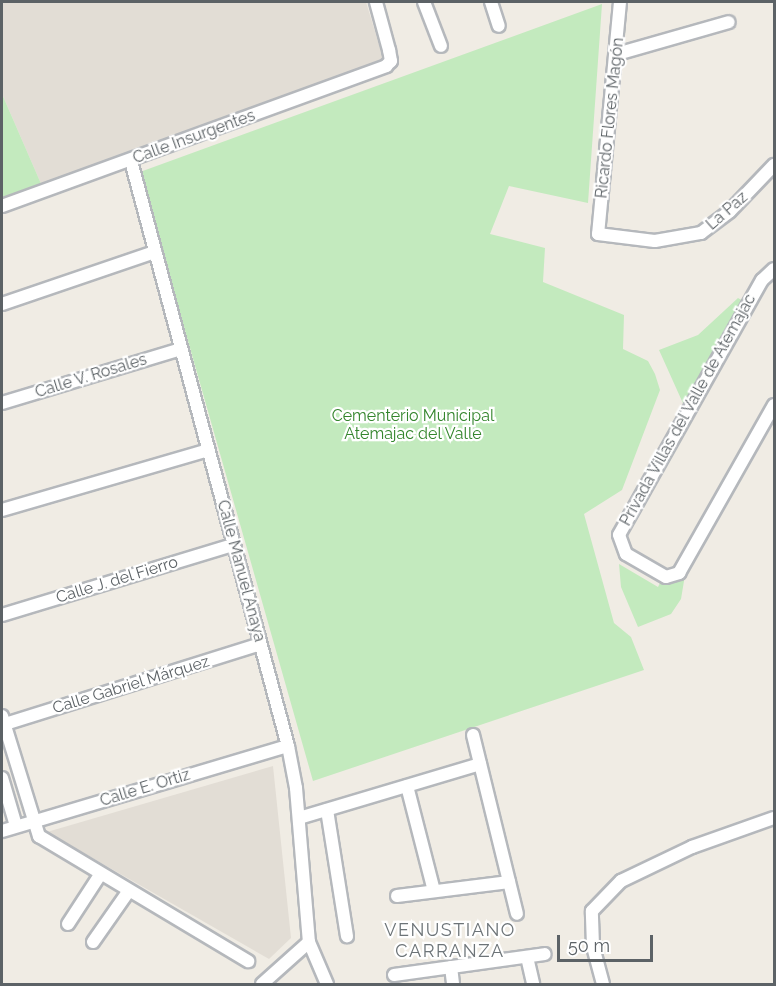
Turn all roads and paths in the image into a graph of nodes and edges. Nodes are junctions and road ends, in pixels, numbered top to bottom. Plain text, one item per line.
1 (376, 2) edge
2 (424, 2) edge
3 (491, 2) edge
4 (620, 2) edge
5 (729, 22) dead end
6 (499, 26) dead end
7 (441, 46) dead end
8 (617, 54) junction
9 (130, 161) junction
10 (774, 165) edge
11 (2, 206) edge
12 (598, 234) joint
13 (155, 252) junction
14 (774, 269) edge
15 (2, 304) edge
16 (181, 349) junction
17 (2, 404) edge
18 (774, 405) edge
19 (208, 450) junction
20 (2, 510) edge
21 (233, 545) junction
22 (2, 615) edge
23 (260, 644) junction
24 (2, 722) edge
25 (473, 735) dead end
26 (288, 746) junction
27 (480, 764) junction
28 (2, 777) edge
29 (407, 786) junction
30 (327, 810) junction
31 (299, 818) junction
32 (774, 818) edge
33 (34, 821) junction
34 (16, 826) junction
35 (2, 831) edge
36 (100, 875) junction
37 (509, 882) junction
38 (434, 891) junction
39 (128, 892) junction
40 (397, 896) dead end
41 (517, 914) dead end
42 (68, 924) dead end
43 (347, 936) dead end
44 (93, 942) dead end
45 (309, 942) junction
46 (544, 954) dead end
47 (527, 957) junction
48 (248, 961) dead end
49 (450, 967) junction
50 (394, 975) dead end
51 (262, 984) edge
52 (327, 984) edge
53 (453, 984) edge
54 (534, 984) edge
55 (603, 984) edge

1 - 9 street, Calle Insurgentes
2 - 7 street
3 - 6 street
4 - 8 street, Ricardo Flores Magón
5 - 8 street
8 - 12 street, Ricardo Flores Magón
9 - 11 street, Calle Insurgentes
9 - 13 street, Calle Manuel Anaya
10 - 12 street, La Paz
13 - 15 street
13 - 16 street, Calle Manuel Anaya
14 - 18 street, Privada Villas del Valle de Atemajac
16 - 17 street, Calle V. Rosales
16 - 19 street, Calle Manuel Anaya
19 - 20 street
19 - 21 street, Calle Manuel Anaya
21 - 22 street, Calle J. del Fierro
21 - 23 street, Calle Manuel Anaya
23 - 24 street, Calle Gabriel Márquez
23 - 26 street, Calle Manuel Anaya
24 - 33 street
25 - 27 street
26 - 31 street, Calle Manuel Anaya
26 - 33 street, Calle E. Ortiz
27 - 29 street
27 - 37 street
28 - 34 street
29 - 30 street
29 - 38 street
30 - 31 street
30 - 43 street
31 - 45 street, Calle Manuel Anaya
32 - 55 street
33 - 34 street, Calle E. Ortiz
33 - 36 street
34 - 35 street, Calle E. Ortiz
36 - 39 street
36 - 42 street
37 - 38 street
37 - 41 street
38 - 40 street
39 - 44 street
39 - 48 street
45 - 51 street
45 - 52 street, Calle Manuel Anaya
46 - 47 street
47 - 49 street
47 - 54 street
49 - 50 street
49 - 53 street

